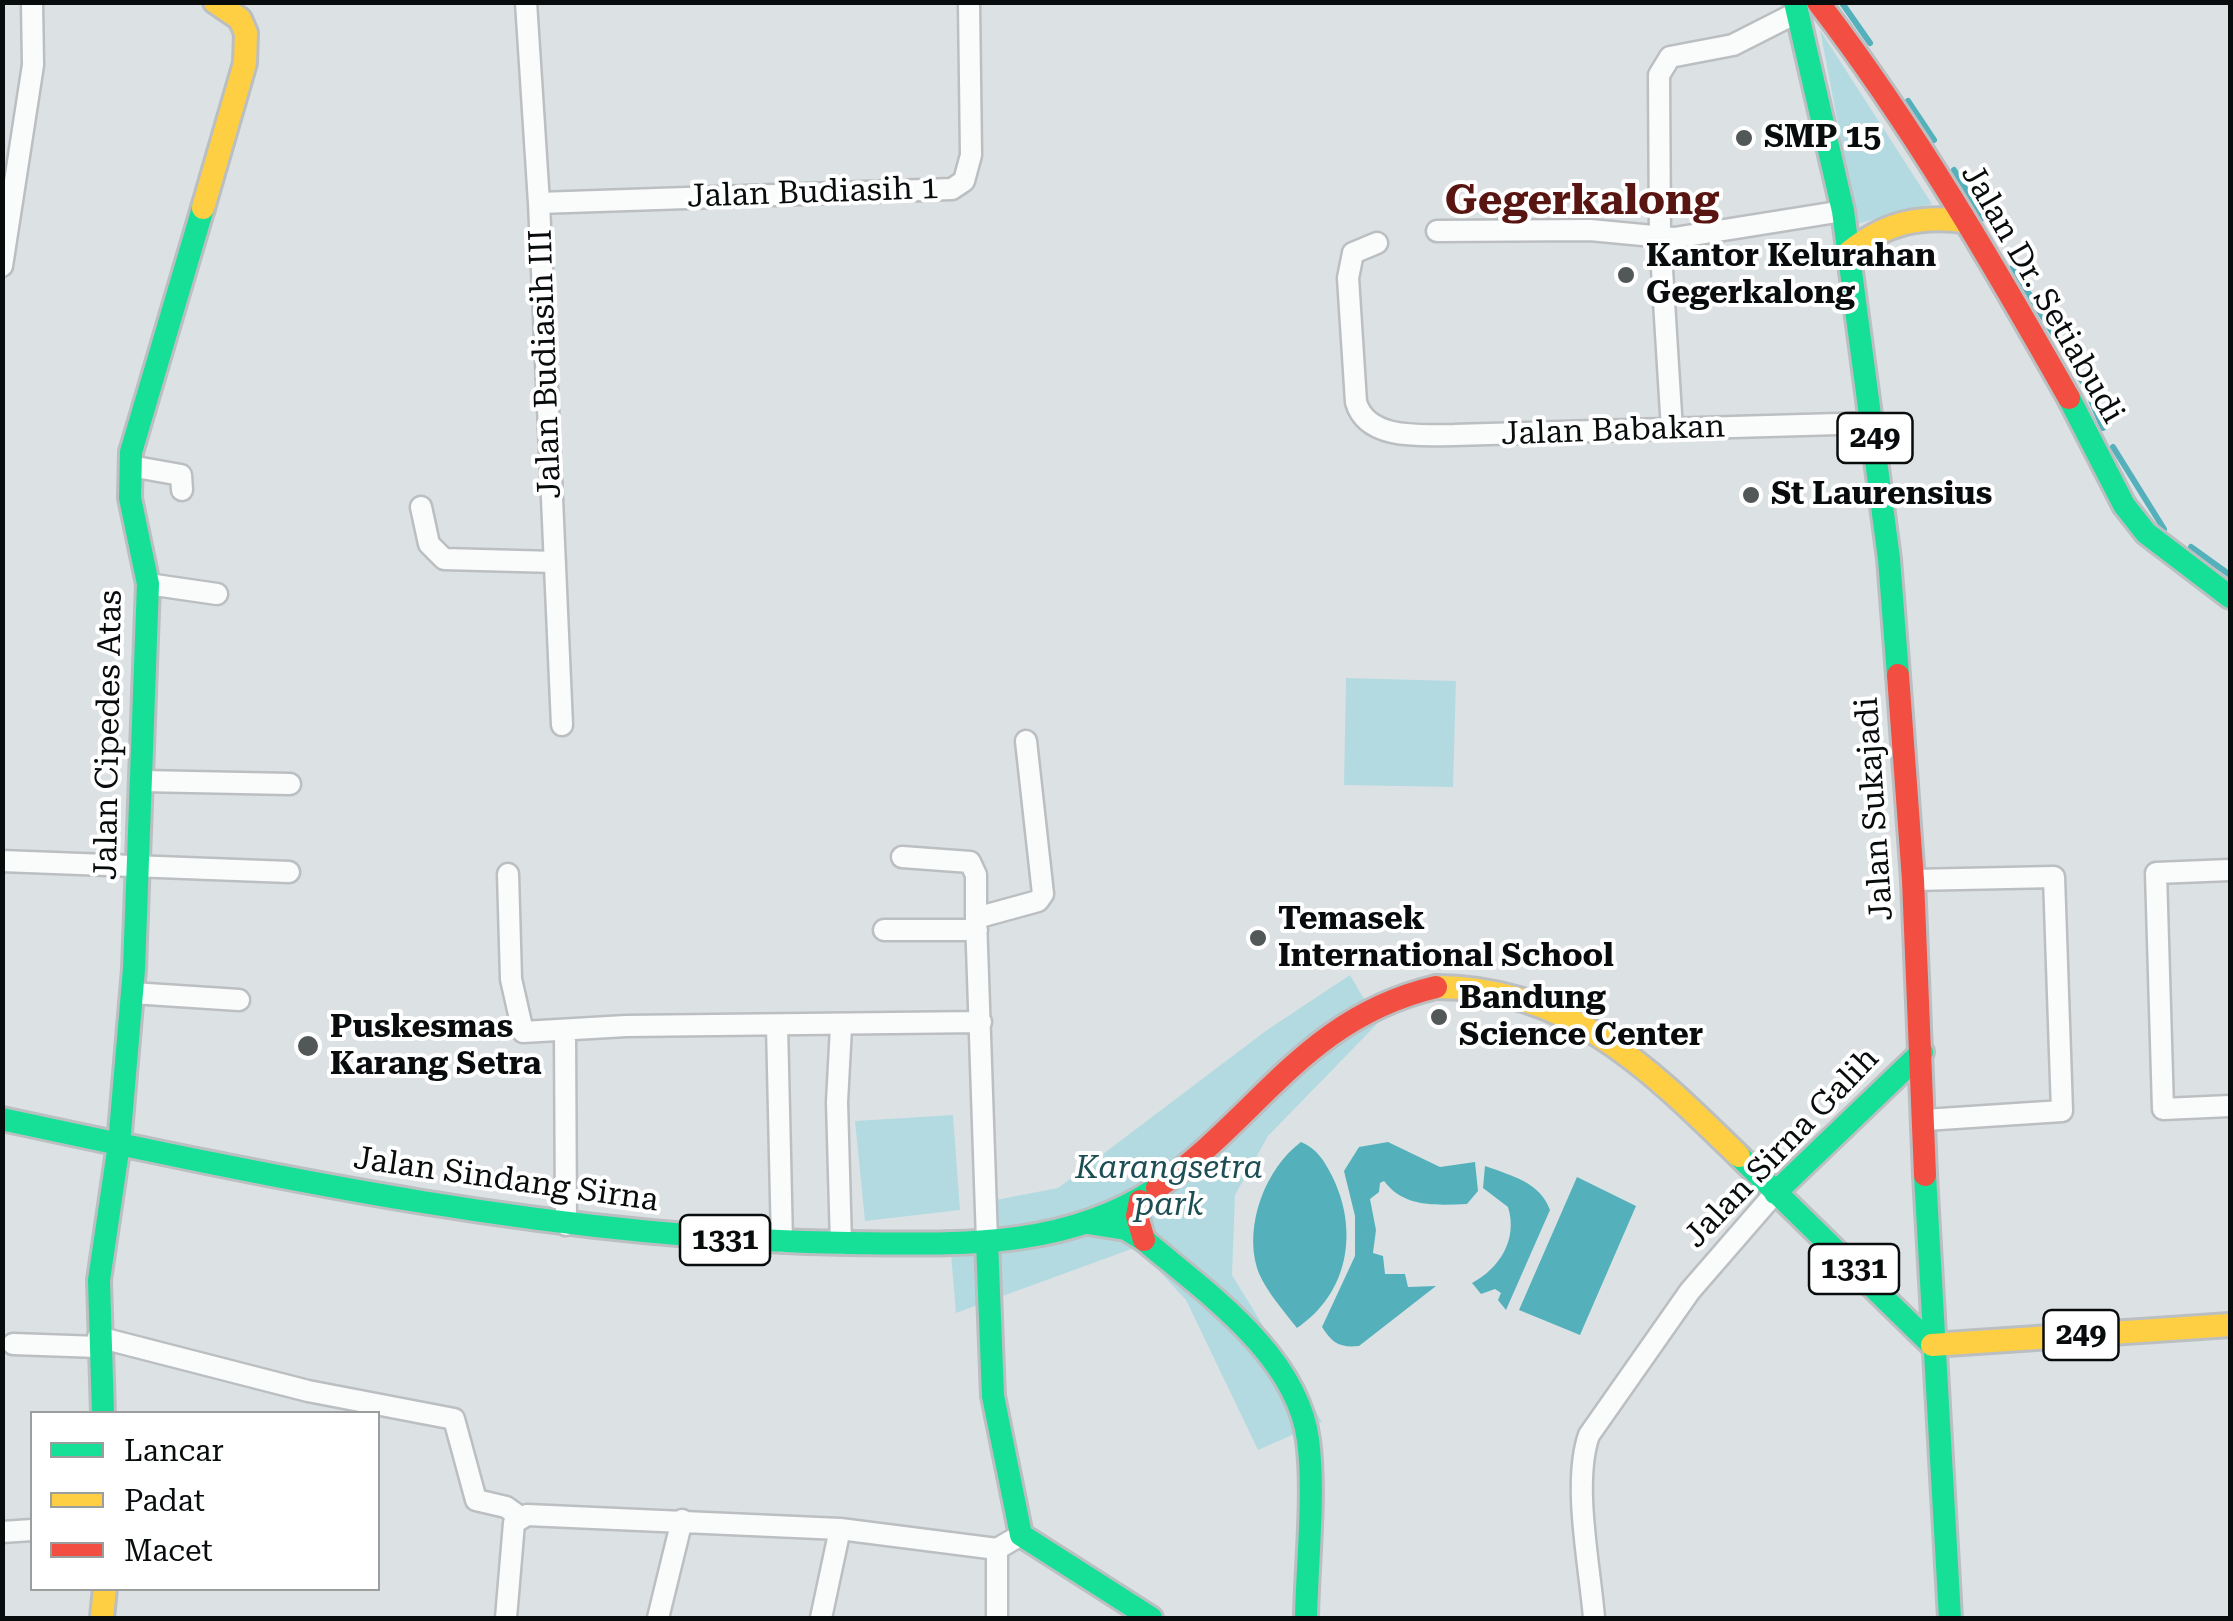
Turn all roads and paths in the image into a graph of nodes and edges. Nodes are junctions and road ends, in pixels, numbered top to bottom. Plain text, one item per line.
1 (32, 2) edge
2 (214, 2) edge
3 (526, 2) edge
4 (968, 2) edge
5 (1818, 2) edge
6 (1795, 8) edge
7 (1851, 44) junction
8 (1810, 68) junction
9 (540, 203) junction
10 (1843, 211) junction
11 (1965, 221) junction
12 (1437, 231) dead end
13 (1660, 237) junction
14 (1377, 243) dead end
15 (1849, 252) junction
16 (2, 266) edge
17 (1873, 423) junction
18 (1672, 430) junction
19 (130, 466) junction
20 (182, 490) dead end
21 (421, 507) dead end
22 (555, 562) junction
23 (148, 584) junction
24 (217, 594) dead end
25 (2230, 597) edge
26 (562, 725) dead end
27 (1026, 741) dead end
28 (142, 781) junction
29 (290, 784) dead end
30 (902, 856) dead end
31 (2, 861) edge
32 (140, 868) junction
33 (2230, 870) edge
34 (289, 872) dead end
35 (508, 874) dead end
36 (1914, 880) junction
37 (977, 924) junction
38 (884, 930) dead end
39 (132, 993) junction
40 (239, 1000) dead end
41 (980, 1022) junction
42 (777, 1025) junction
43 (841, 1027) junction
44 (564, 1032) junction
45 (1922, 1052) junction
46 (2230, 1106) edge
47 (2, 1119) edge
48 (1925, 1120) junction
49 (118, 1144) junction
50 (1775, 1193) junction
51 (1140, 1201) junction
52 (1088, 1224) junction
53 (566, 1225) junction
54 (1144, 1240) junction
55 (987, 1241) junction
56 (782, 1242) junction
57 (842, 1244) junction
58 (2230, 1326) edge
59 (99, 1337) junction
60 (14, 1344) dead end
61 (1932, 1344) junction
62 (103, 1411) edge
63 (520, 1517) junction
64 (682, 1520) junction
65 (840, 1529) junction
66 (30, 1530) edge
67 (2, 1532) edge
68 (1021, 1535) junction
69 (996, 1548) junction
70 (105, 1591) edge
71 (102, 1618) edge
72 (506, 1618) edge
73 (658, 1618) edge
74 (821, 1618) edge
75 (998, 1618) edge
76 (1151, 1618) edge
77 (1306, 1618) edge
78 (1594, 1618) edge
79 (1950, 1618) edge

1 - 16 street
2 - 19 main road, Jalan Cipedes Atas
3 - 9 street, Jalan Budiasih III
4 - 9 street, Jalan Budiasih 1
5 - 7 main road, Jalan Dr. Setiabudi
6 - 8 main road, Jalan Sukajadi / 249
6 - 13 street
7 - 8 main road
7 - 11 main road, Jalan Dr. Setiabudi
8 - 10 main road, Jalan Sukajadi / 249
9 - 22 street, Jalan Budiasih III
10 - 13 street
10 - 15 main road, Jalan Sukajadi / 249
11 - 15 main road
11 - 25 main road, Jalan Dr. Setiabudi
12 - 13 street
13 - 18 street
14 - 18 street, Jalan Babakan
15 - 17 main road, Jalan Sukajadi / 249
17 - 18 street, Jalan Babakan
17 - 36 main road, Jalan Sukajadi / 249
19 - 20 street
19 - 23 main road, Jalan Cipedes Atas
21 - 22 street
22 - 26 street, Jalan Budiasih III
23 - 24 street
23 - 28 main road, Jalan Cipedes Atas
27 - 37 street
28 - 29 street
28 - 32 main road, Jalan Cipedes Atas
30 - 37 street
31 - 32 street
32 - 34 street
32 - 39 main road, Jalan Cipedes Atas
33 - 46 street
35 - 44 street
36 - 45 main road, Jalan Sukajadi / 249
36 - 48 street
37 - 38 street
37 - 41 street
39 - 40 street
39 - 49 main road, Jalan Cipedes Atas
41 - 43 street
41 - 55 street
42 - 43 street
42 - 44 street
42 - 56 street
43 - 57 street
44 - 53 street
45 - 48 main road, Jalan Sukajadi / 249
45 - 50 main road, Jalan Sirna Galih
47 - 49 main road, Jalan Sindang Sirna
48 - 61 main road, Jalan Sukajadi / 249
49 - 53 main road, Jalan Sindang Sirna / 1331
49 - 59 main road, Jalan Cipedes Atas
50 - 51 main road, Jalan Sindang Sirna / 1331
50 - 61 main road, Jalan Sindang Sirna / 1331
50 - 78 street, Jalan Sirna Galih
51 - 52 main road, Jalan Sindang Sirna / 1331
51 - 54 main road
52 - 54 main road
52 - 55 main road, Jalan Sindang Sirna / 1331
53 - 56 main road, Jalan Sindang Sirna / 1331
54 - 77 main road
55 - 57 main road, Jalan Sindang Sirna / 1331
55 - 68 main road
56 - 57 main road, Jalan Sindang Sirna / 1331
58 - 61 main road, 249
59 - 60 street
59 - 62 main road, Jalan Cipedes Atas
59 - 63 street
61 - 79 main road, Jalan Sukajadi / 249
63 - 64 street
63 - 72 street
64 - 65 street
64 - 73 street
65 - 69 street
65 - 74 street
66 - 67 street
68 - 69 street
68 - 76 main road
69 - 75 street
70 - 71 main road

